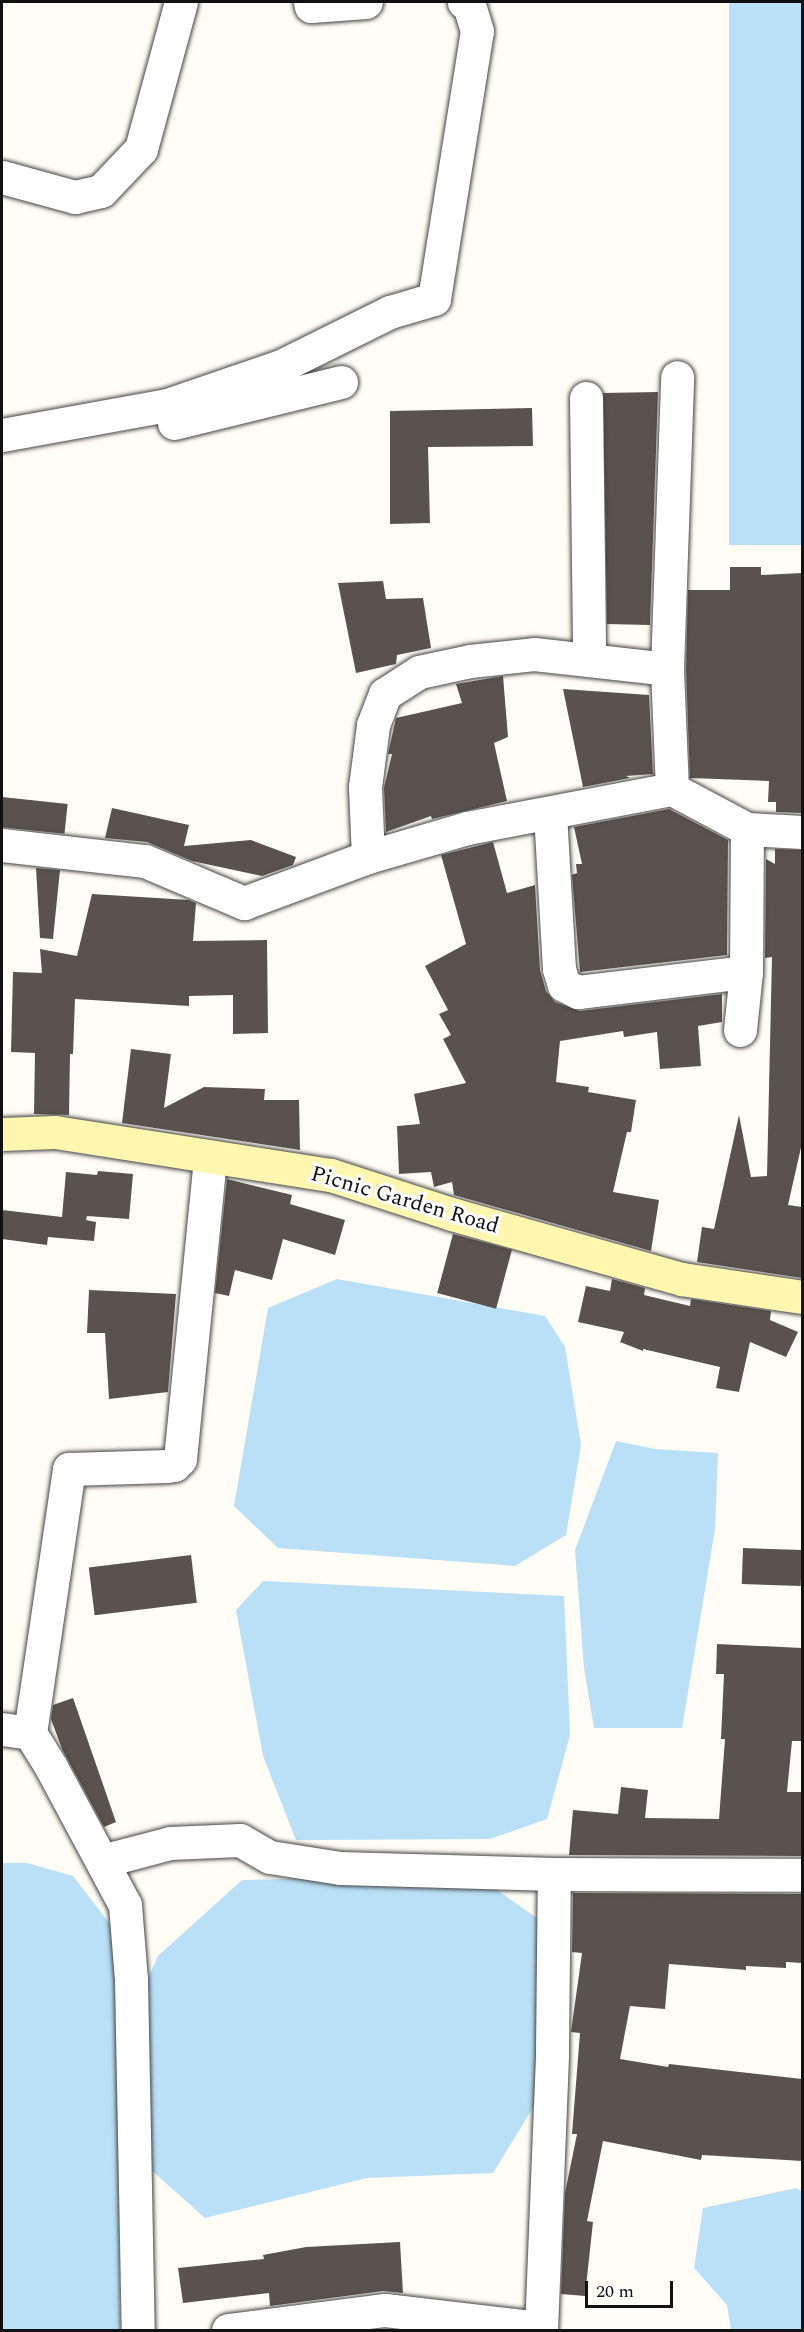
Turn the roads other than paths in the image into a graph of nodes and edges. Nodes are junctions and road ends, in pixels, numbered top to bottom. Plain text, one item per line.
1 (182, 2) edge
2 (310, 2) edge
3 (366, 2) edge
4 (464, 2) edge
5 (2, 177) edge
6 (677, 377) dead end
7 (341, 382) dead end
8 (586, 398) dead end
9 (2, 435) edge
10 (2, 454) edge
11 (589, 660) junction
12 (667, 669) junction
13 (672, 789) junction
14 (550, 813) junction
15 (747, 829) junction
16 (802, 832) edge
17 (2, 845) edge
18 (368, 858) junction
19 (746, 972) junction
20 (740, 1030) dead end
21 (2, 1134) edge
22 (210, 1156) junction
23 (802, 1297) edge
24 (16, 1731) edge
25 (102, 1861) junction
26 (554, 1874) junction
27 (802, 1875) edge
28 (138, 2331) edge
29 (228, 2331) edge
30 (539, 2331) edge

1 - 5 street
2 - 3 street
4 - 9 street
6 - 12 street
7 - 10 street
8 - 11 street
11 - 12 street
11 - 18 street
12 - 13 street
13 - 14 street
13 - 15 street
14 - 18 street
14 - 19 street
15 - 16 street
15 - 19 street
17 - 18 street
19 - 20 street
21 - 22 main road, Picnic Garden Road
22 - 23 main road, Picnic Garden Road
22 - 24 street
24 - 25 street
25 - 26 street
25 - 28 street
26 - 27 street
26 - 30 street
29 - 30 street

